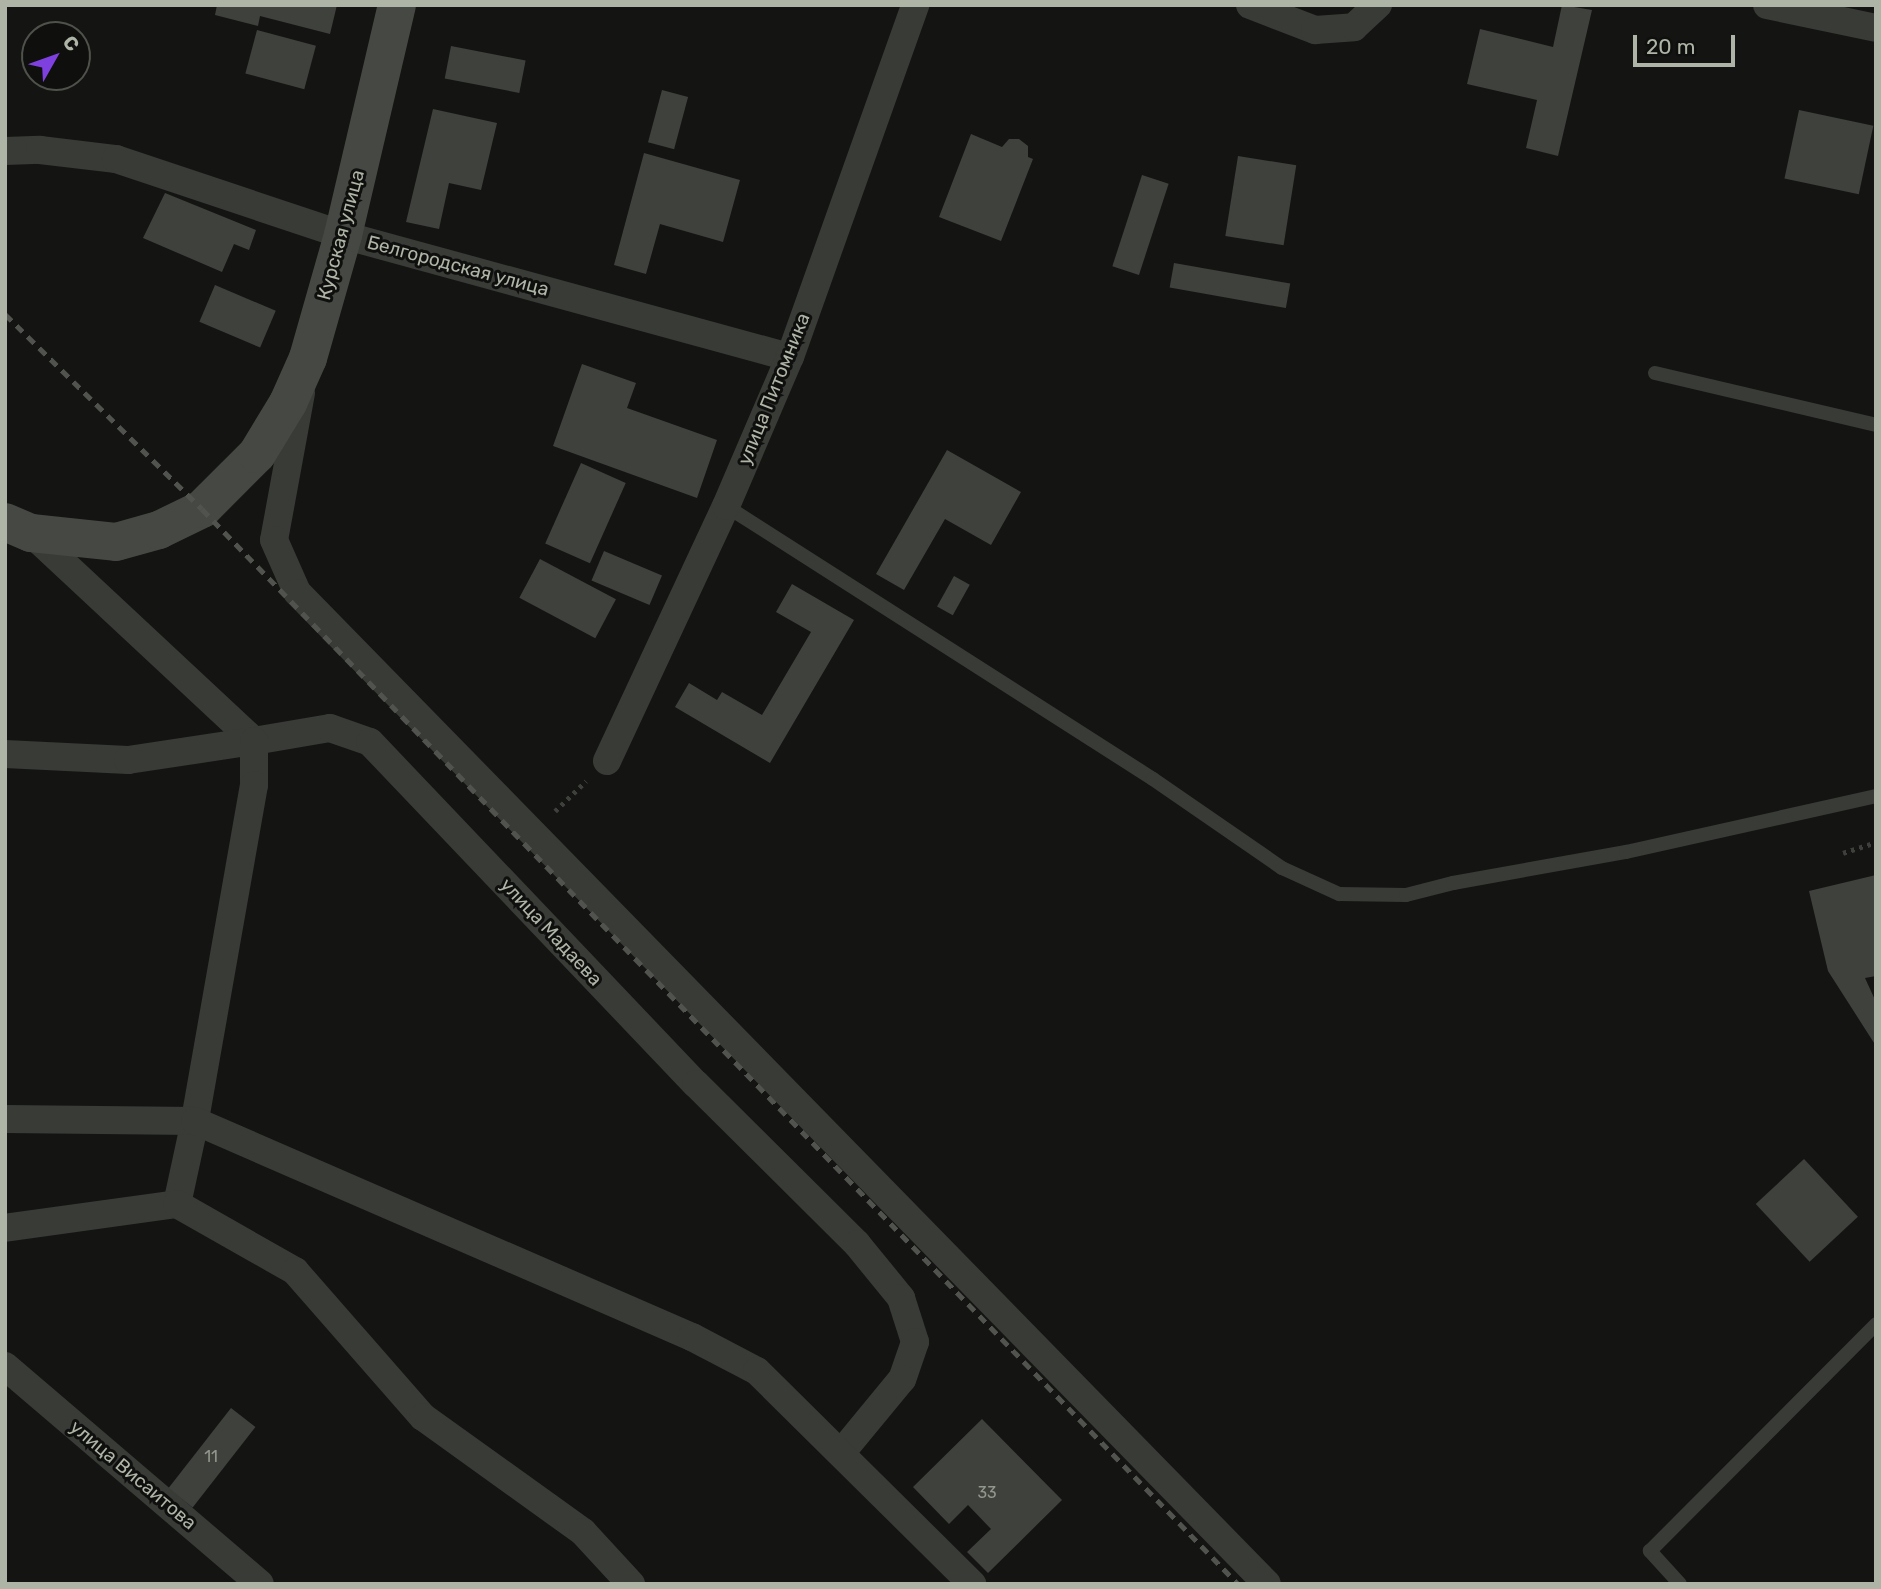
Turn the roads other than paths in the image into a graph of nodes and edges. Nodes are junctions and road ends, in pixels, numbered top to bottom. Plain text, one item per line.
1 (397, 5) edge
2 (915, 5) edge
3 (1250, 5) edge
4 (1378, 5) edge
5 (1767, 5) edge
6 (1876, 28) edge
7 (5, 151) edge
8 (343, 234) junction
9 (790, 356) junction
10 (308, 358) junction
11 (1654, 373) dead end
12 (1876, 425) edge
13 (726, 506) junction
14 (18, 528) edge
15 (254, 741) junction
16 (5, 754) edge
17 (607, 761) road end
18 (1876, 796) edge
19 (5, 1119) edge
20 (195, 1121) junction
21 (177, 1203) junction
22 (5, 1228) edge
23 (1876, 1324) edge
24 (5, 1366) edge
25 (841, 1453) junction
26 (260, 1584) edge
27 (631, 1584) edge
28 (972, 1584) edge
29 (1267, 1584) edge
30 (1680, 1584) edge

1 - 8 street, Курская улица
2 - 9 street, улица Питомника
3 - 4 street
5 - 6 street
7 - 8 street, Белгородская улица
8 - 9 street, Белгородская улица
8 - 10 street, Курская улица
9 - 13 street, улица Питомника
10 - 14 street, Курская улица
10 - 29 street
11 - 12 lane
13 - 17 street, улица Питомника
13 - 18 lane
14 - 15 street
15 - 16 street, улица Мадаева
15 - 20 street
15 - 25 street, улица Мадаева
19 - 20 street
20 - 21 street
20 - 25 street
21 - 22 street
21 - 27 street
23 - 30 lane
24 - 26 street, улица Висаитова
25 - 28 street

